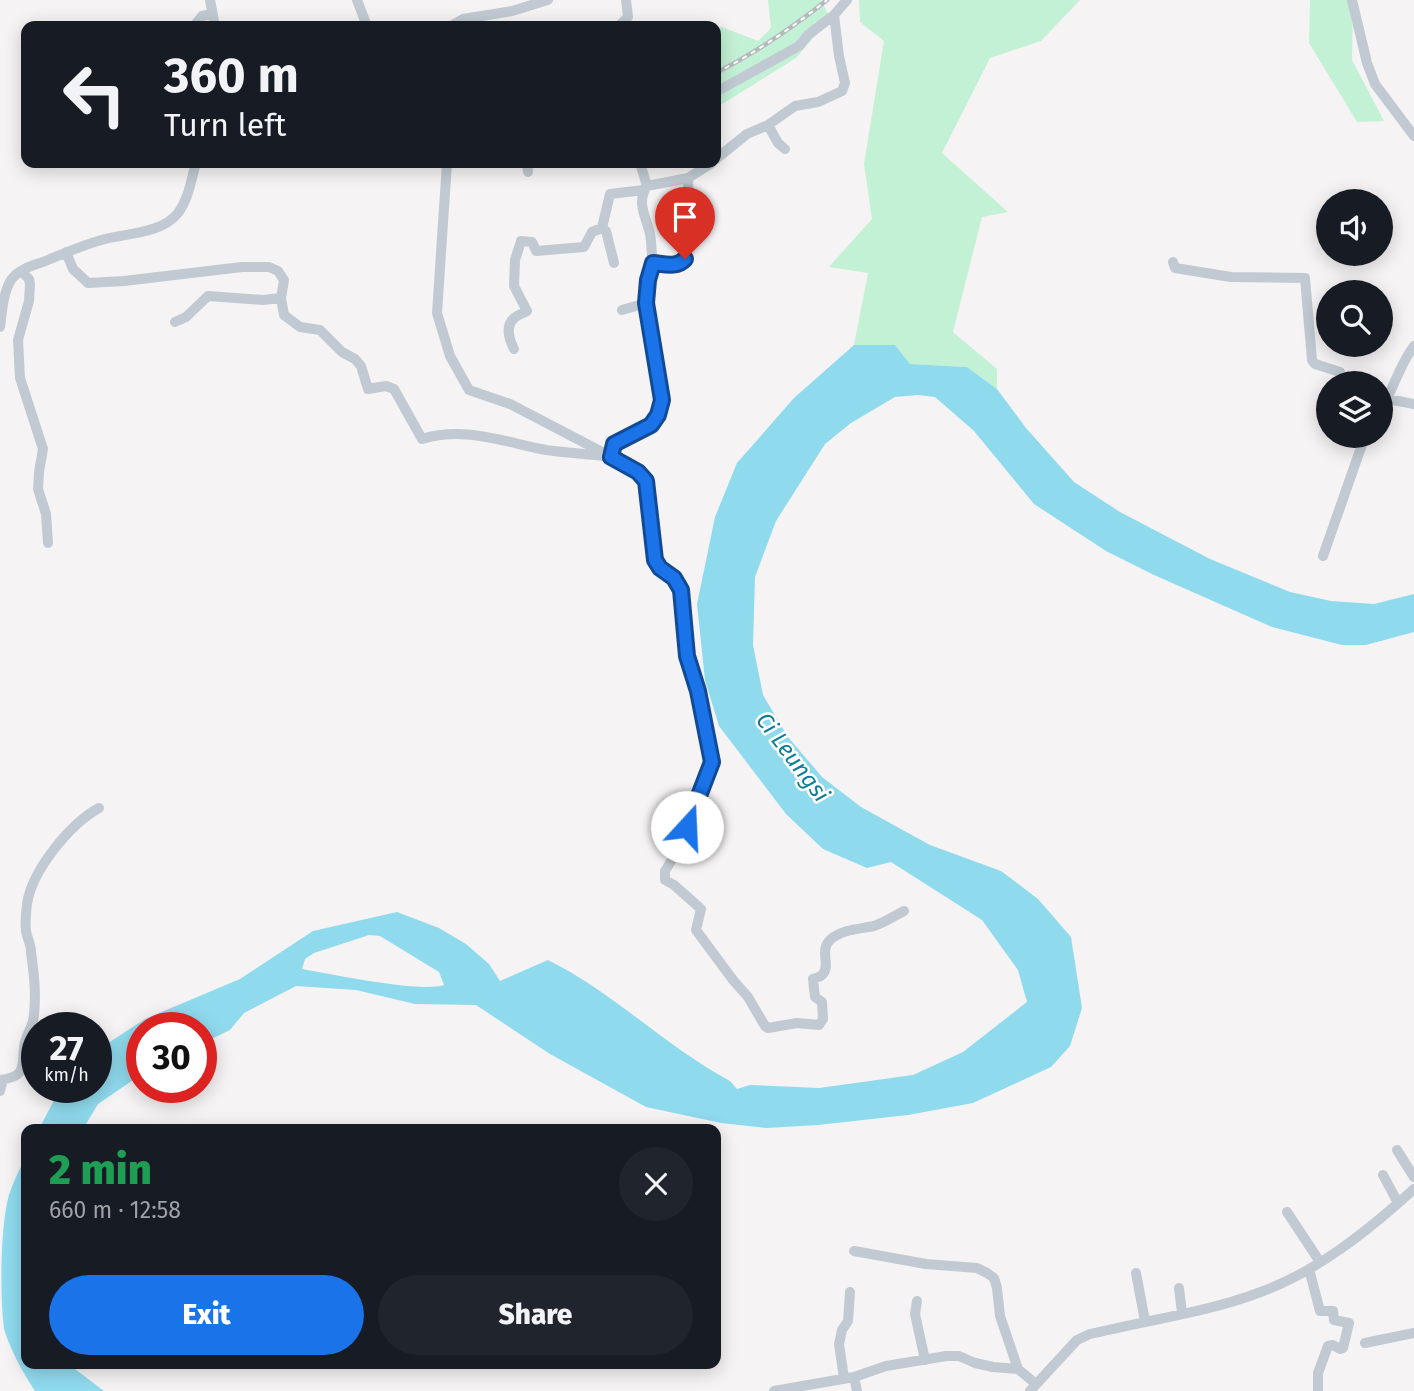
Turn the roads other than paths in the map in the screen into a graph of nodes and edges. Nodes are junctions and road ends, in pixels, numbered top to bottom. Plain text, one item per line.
1 (210, 0) edge
2 (357, 0) edge
3 (548, 0) edge
4 (625, 0) edge
5 (847, 0) edge
6 (1352, 0) edge
7 (511, 5) edge
8 (212, 14) junction
9 (834, 15) junction
10 (198, 21) edge
11 (214, 21) edge
12 (365, 21) edge
13 (464, 21) edge
14 (624, 21) edge
15 (721, 89) edge
16 (768, 125) junction
17 (1414, 136) edge
18 (785, 149) dead end
19 (721, 155) edge
20 (195, 168) edge
21 (447, 168) edge
22 (641, 168) edge
23 (702, 168) edge
24 (688, 178) junction
25 (646, 188) junction
26 (602, 228) junction
27 (66, 253) junction
28 (1173, 262) dead end
29 (614, 263) dead end
30 (653, 263) junction
31 (21, 271) junction
32 (281, 298) junction
33 (646, 303) junction
34 (622, 310) dead end
35 (175, 322) dead end
36 (0, 327) edge
37 (1414, 346) edge
38 (514, 349) dead end
39 (1337, 371) edge
40 (1393, 386) edge
41 (1393, 400) edge
42 (1414, 404) edge
43 (1362, 448) edge
44 (611, 457) junction
45 (48, 543) dead end
46 (1322, 556) dead end
47 (99, 808) dead end
48 (904, 911) dead end
49 (1, 1080) edge
50 (0, 1091) edge
51 (1397, 1150) dead end
52 (1383, 1175) dead end
53 (1414, 1177) edge
54 (1414, 1189) edge
55 (1398, 1203) junction
56 (1287, 1212) dead end
57 (855, 1251) dead end
58 (1320, 1262) junction
59 (1309, 1269) junction
60 (1136, 1273) dead end
61 (1179, 1288) dead end
62 (850, 1292) dead end
63 (918, 1301) dead end
64 (1182, 1313) junction
65 (1145, 1321) junction
66 (1414, 1332) edge
67 (1365, 1343) dead end
68 (925, 1360) junction
69 (1018, 1369) junction
70 (849, 1377) junction
71 (1033, 1387) edge
72 (774, 1391) edge
73 (857, 1391) edge
74 (1318, 1391) edge

1 - 8 street
2 - 12 street
3 - 7 street
4 - 14 street
5 - 9 street
6 - 17 street
7 - 13 street
8 - 10 street
8 - 11 street
9 - 15 street
9 - 16 street
16 - 18 street
16 - 19 street
20 - 27 street
21 - 44 street
22 - 25 street
23 - 24 street
24 - 25 street
24 - 30 street
25 - 26 street
25 - 30 street
26 - 29 street
26 - 38 street
27 - 31 street
27 - 32 street
28 - 39 street
30 - 33 street
31 - 36 street
31 - 45 street
32 - 35 street
32 - 44 street
33 - 34 street
33 - 44 street
37 - 40 street
41 - 42 street
43 - 46 street
44 - 48 street
47 - 49 street
49 - 50 street
51 - 53 street
52 - 55 street
54 - 55 street
55 - 58 street
56 - 58 street
57 - 69 street
58 - 59 street
59 - 64 street
59 - 74 street
60 - 65 street
61 - 64 street
62 - 70 street
63 - 68 street
64 - 65 street
65 - 71 street
66 - 67 street
68 - 69 street
68 - 70 street
69 - 71 street
70 - 72 street
70 - 73 street

